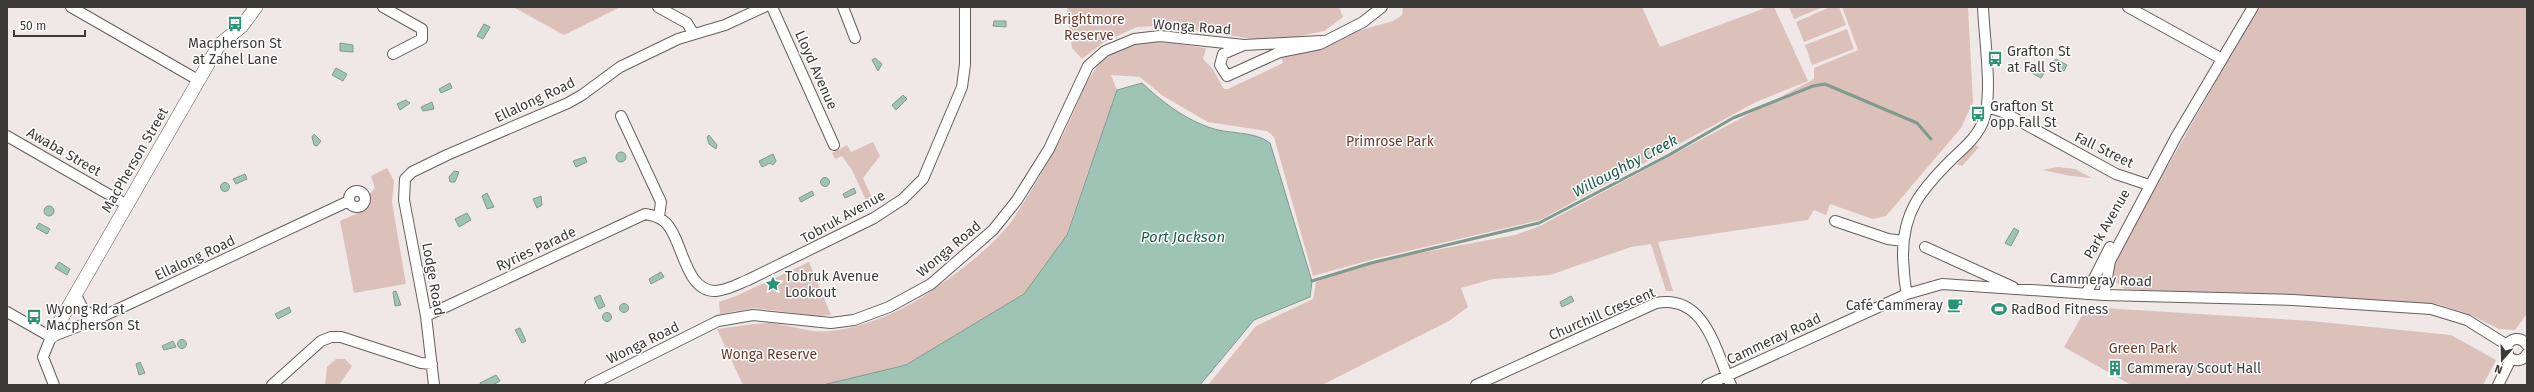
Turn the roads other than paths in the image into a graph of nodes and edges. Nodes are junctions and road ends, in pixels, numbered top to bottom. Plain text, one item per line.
1 (72, 7) edge
2 (256, 7) edge
3 (383, 7) edge
4 (658, 7) edge
5 (764, 7) edge
6 (772, 7) edge
7 (843, 7) edge
8 (965, 7) edge
9 (1382, 7) edge
10 (1983, 7) edge
11 (2128, 7) edge
12 (2253, 7) edge
13 (693, 33) junction
14 (855, 38) dead end
15 (1322, 40) junction
16 (1244, 45) junction
17 (393, 54) dead end
18 (2222, 59) junction
19 (198, 80) junction
20 (1987, 107) junction
21 (621, 116) dead end
22 (7, 136) edge
23 (834, 145) dead end
24 (2170, 148) junction
25 (405, 179) joint
26 (2146, 184) junction
27 (349, 201) dead end
28 (127, 205) junction
29 (659, 217) junction
30 (1835, 221) dead end
31 (1903, 241) junction
32 (1925, 247) dead end
33 (1978, 270) junction
34 (1977, 286) junction
35 (2016, 289) junction
36 (1907, 294) junction
37 (2086, 294) junction
38 (76, 295) junction
39 (2104, 295) junction
40 (7, 312) edge
41 (426, 316) junction
42 (97, 319) junction
43 (51, 337) junction
44 (2525, 339) edge
45 (2507, 345) junction
46 (2527, 355) edge
47 (2512, 359) junction
48 (432, 364) junction
49 (1729, 380) edge
50 (54, 385) edge
51 (272, 385) edge
52 (434, 385) edge
53 (590, 385) edge
54 (1476, 385) edge
55 (1707, 385) edge
56 (2498, 385) edge

1 - 19 street
2 - 19 street, MacPherson Street
3 - 17 street
4 - 13 street
5 - 13 street, Ellalong Road
6 - 23 street, Lloyd Avenue
7 - 14 street
8 - 29 street, Tobruk Avenue
9 - 15 street
10 - 20 street
11 - 18 street
12 - 18 street, Park Avenue
13 - 25 street, Ellalong Road
15 - 16 street
15 - 16 street
16 - 53 street, Wonga Road
18 - 24 street, Park Avenue
19 - 28 street, MacPherson Street
20 - 26 street, Fall Street
20 - 31 street
21 - 29 street
22 - 28 street, Awaba Street
24 - 26 street, Park Avenue
24 - 39 street, Park Avenue
25 - 41 street, Lodge Road
26 - 37 street, Park Avenue
27 - 42 street, Ellalong Road
28 - 38 street, MacPherson Street
29 - 41 street, Ryries Parade
30 - 31 street
31 - 36 street
32 - 33 street
33 - 34 street
33 - 35 street
34 - 35 street, Cammeray Road
34 - 36 street, Cammeray Road
35 - 37 street, Cammeray Road
36 - 49 street, Cammeray Road
37 - 39 street, Cammeray Road
38 - 42 street
38 - 43 street, MacPherson Street
39 - 45 street, Cammeray Road
40 - 43 street
41 - 48 street, Lodge Road
42 - 43 street, Ellalong Road
43 - 50 street
44 - 45 street
45 - 47 street
46 - 47 street
47 - 56 street
48 - 51 street
48 - 52 street, Lodge Road
49 - 54 street, Churchill Crescent
49 - 55 street, Cammeray Road

